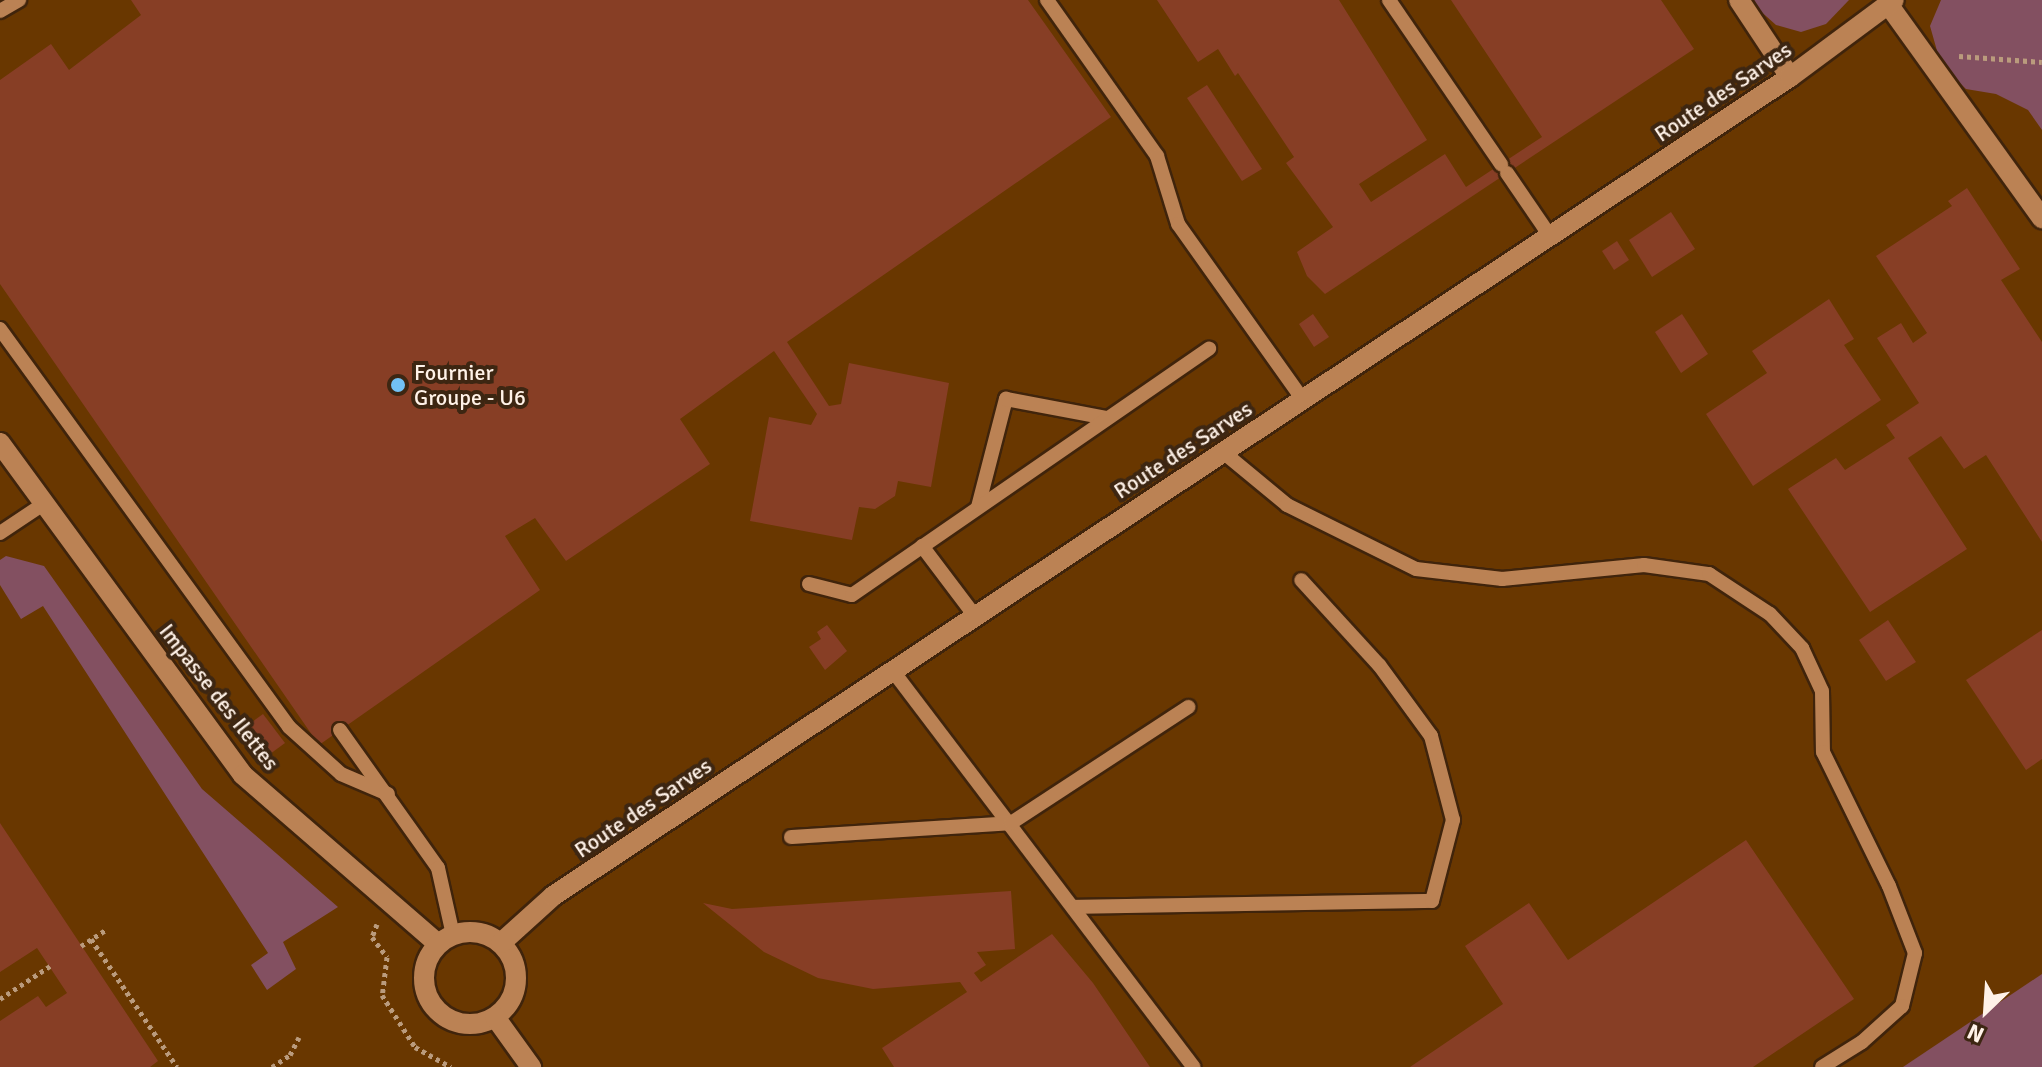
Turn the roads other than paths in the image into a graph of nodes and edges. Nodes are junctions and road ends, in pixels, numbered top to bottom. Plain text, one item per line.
1 (19, 0) edge
2 (1047, 0) edge
3 (1389, 0) edge
4 (1739, 0) edge
5 (1891, 2) edge
6 (0, 11) edge
7 (1790, 77) junction
8 (2042, 218) edge
9 (1550, 236) junction
10 (0, 329) edge
11 (1209, 349) dead end
12 (1303, 400) junction
13 (1107, 418) junction
14 (0, 443) edge
15 (1223, 452) junction
16 (45, 503) junction
17 (978, 507) junction
18 (0, 533) edge
19 (922, 546) junction
20 (1301, 580) dead end
21 (809, 584) dead end
22 (975, 616) junction
23 (893, 671) junction
24 (1188, 707) dead end
25 (340, 730) dead end
26 (388, 794) junction
27 (1011, 823) junction
28 (791, 837) dead end
29 (1074, 907) junction
30 (445, 940) junction
31 (501, 943) junction
32 (495, 1017) junction
33 (531, 1067) edge
34 (1194, 1067) edge
35 (1822, 1067) edge

1 - 6 lane
2 - 12 lane
3 - 9 lane
4 - 7 street
5 - 7 street, Route des Sarves
5 - 8 street
7 - 9 street, Route des Sarves
9 - 12 street, Route des Sarves
10 - 26 lane
11 - 13 lane
12 - 15 street, Route des Sarves
13 - 17 lane
13 - 17 lane
14 - 16 street, Impasse des Ilettes
15 - 22 street, Route des Sarves
15 - 35 lane
16 - 18 lane
16 - 30 street, Impasse des Ilettes
17 - 19 lane
19 - 21 lane
19 - 22 lane
20 - 29 lane
22 - 23 street, Route des Sarves
23 - 27 lane
23 - 31 street, Route des Sarves
24 - 27 lane
25 - 26 lane
26 - 30 lane
27 - 28 lane
27 - 29 lane
29 - 34 lane
30 - 31 street
30 - 32 street
31 - 32 street
32 - 33 street

